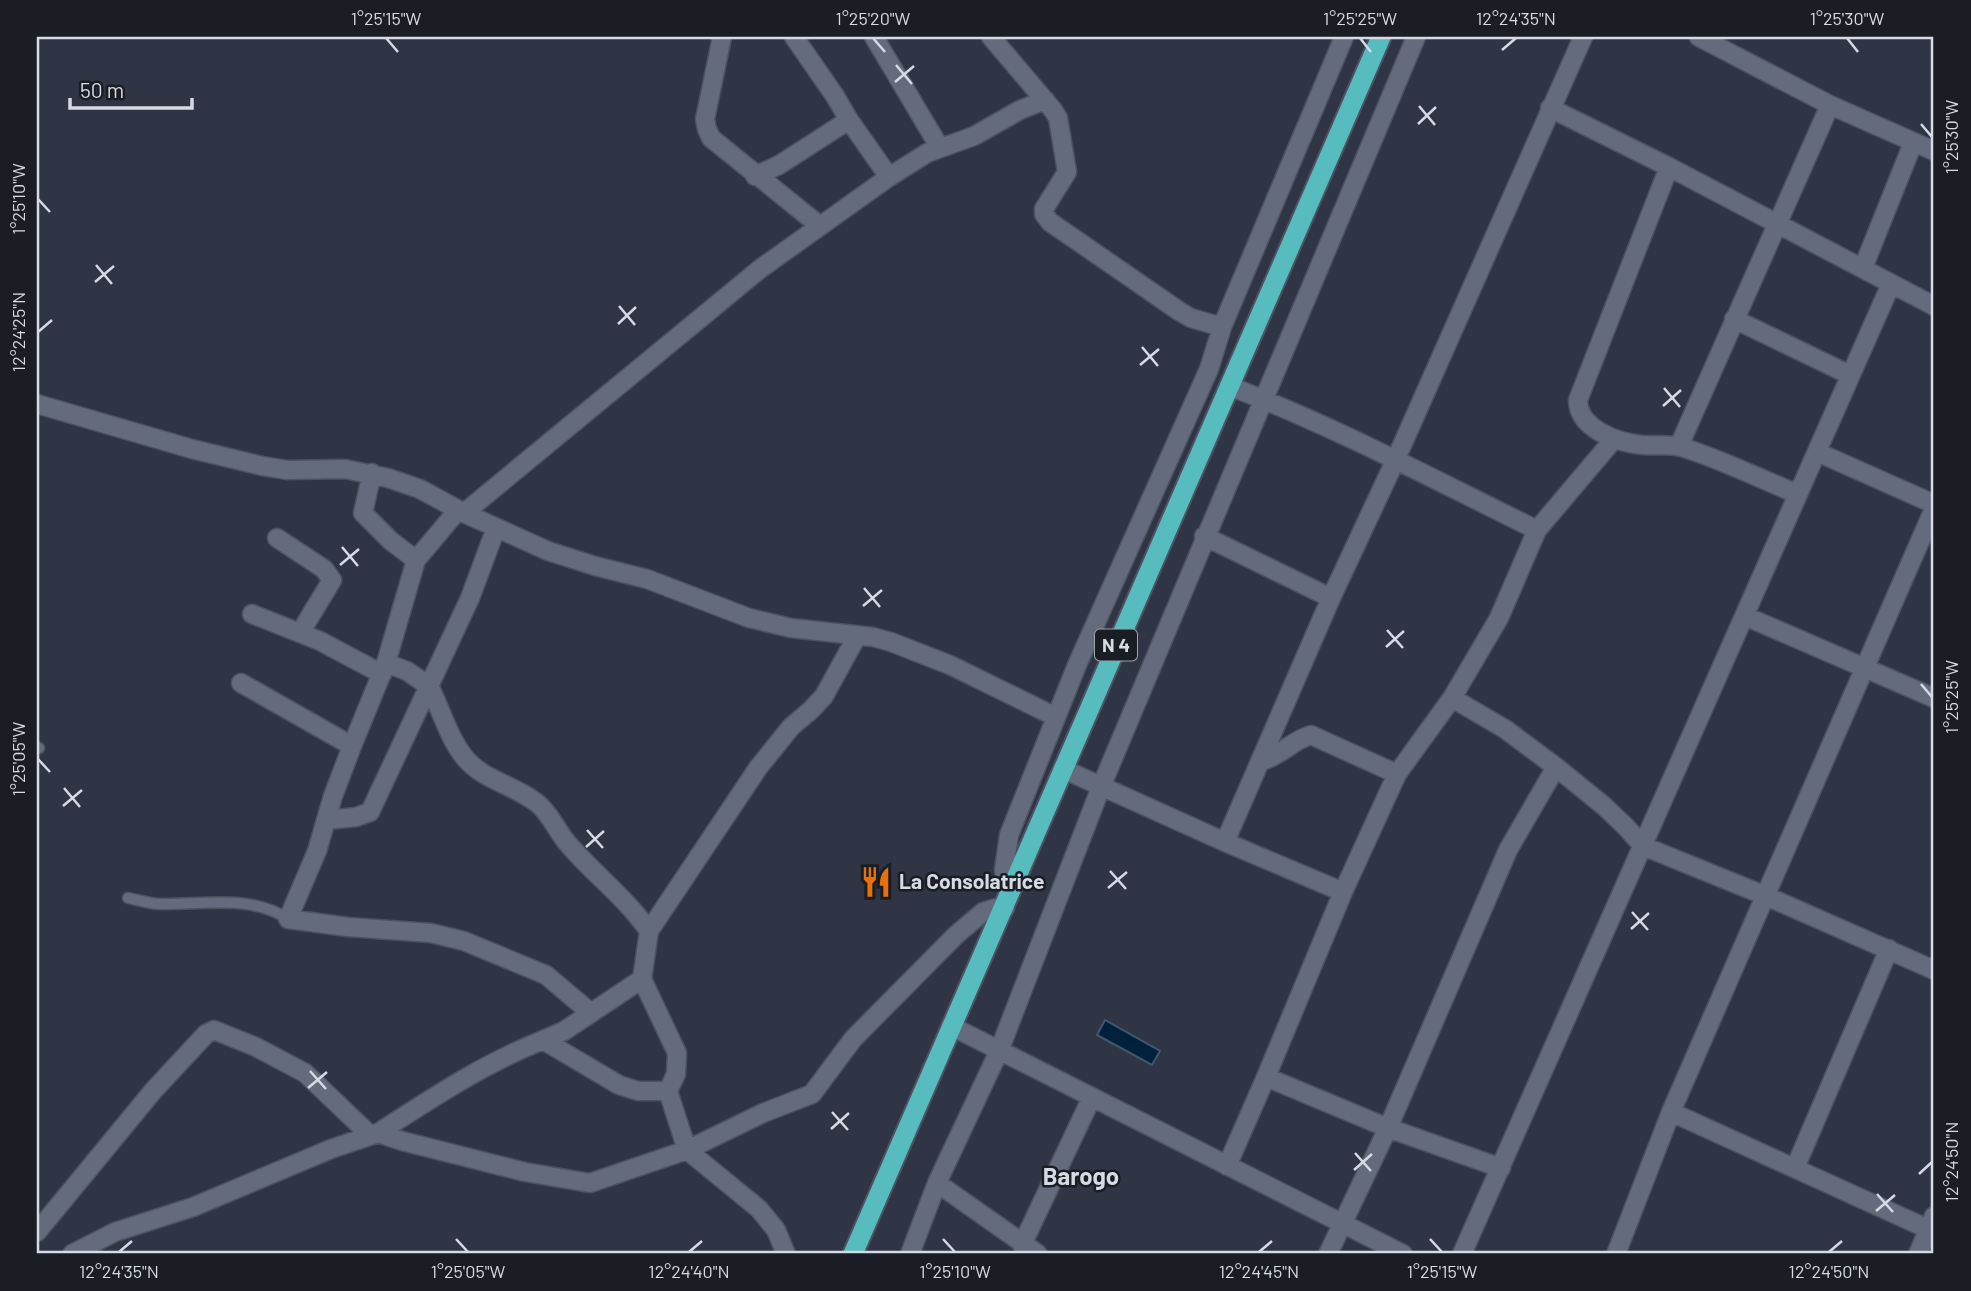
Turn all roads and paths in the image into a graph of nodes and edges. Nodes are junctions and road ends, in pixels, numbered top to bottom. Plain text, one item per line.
1 (722, 37) edge
2 (794, 37) edge
3 (874, 37) edge
4 (991, 37) edge
5 (1344, 37) edge
6 (1381, 37) edge
7 (1416, 37) edge
8 (1583, 37) edge
9 (1699, 37) edge
10 (1045, 100) junction
11 (1830, 105) junction
12 (1550, 108) junction
13 (849, 120) junction
14 (1913, 142) junction
15 (940, 148) junction
16 (1934, 151) edge
17 (1669, 167) junction
18 (755, 176) junction
19 (888, 177) junction
20 (1777, 222) junction
21 (820, 226) junction
22 (1863, 268) junction
23 (1891, 284) junction
24 (1934, 306) edge
25 (1734, 318) junction
26 (1222, 327) junction
27 (1850, 375) junction
28 (1229, 386) junction
29 (1265, 400) junction
30 (37, 404) edge
31 (1614, 439) junction
32 (1679, 446) junction
33 (1817, 452) junction
34 (1395, 461) junction
35 (372, 473) junction
36 (1798, 494) junction
37 (1934, 507) edge
38 (461, 512) junction
39 (496, 528) junction
40 (1537, 530) junction
41 (1205, 536) junction
42 (277, 538) dead end
43 (416, 560) junction
44 (1331, 598) junction
45 (252, 614) dead end
46 (1745, 615) junction
47 (300, 633) junction
48 (857, 636) junction
49 (1865, 668) junction
50 (384, 669) junction
51 (241, 683) dead end
52 (429, 685) junction
53 (1451, 698) junction
54 (1934, 698) edge
55 (1056, 717) junction
56 (352, 746) junction
57 (1262, 761) junction
58 (1556, 767) junction
59 (1063, 769) junction
60 (1398, 774) junction
61 (1101, 787) junction
62 (327, 820) junction
63 (1225, 842) junction
64 (1643, 846) junction
65 (1012, 889) junction
66 (1343, 892) junction
67 (1766, 896) junction
68 (128, 898) dead end
69 (1005, 908) junction
70 (288, 919) junction
71 (649, 931) junction
72 (1889, 949) junction
73 (1934, 970) edge
74 (642, 979) junction
75 (591, 1013) junction
76 (951, 1026) junction
77 (542, 1040) junction
78 (999, 1051) junction
79 (1266, 1077) junction
80 (668, 1091) junction
81 (1092, 1097) junction
82 (1671, 1112) junction
83 (1388, 1128) junction
84 (374, 1134) junction
85 (687, 1150) junction
86 (1227, 1166) junction
87 (1501, 1168) junction
88 (1794, 1168) junction
89 (937, 1183) junction
90 (1931, 1222) edge
91 (1341, 1224) junction
92 (37, 1232) edge
93 (1030, 1250) edge
94 (72, 1254) edge
95 (786, 1254) edge
96 (853, 1254) edge
97 (910, 1254) edge
98 (1328, 1254) edge
99 (1403, 1254) edge
100 (1462, 1254) edge
101 (1616, 1254) edge
102 (1918, 1254) edge

1 - 18 street
2 - 13 street
3 - 15 street
4 - 10 street
5 - 26 street
6 - 28 highway, N 4
7 - 29 street
8 - 12 street
9 - 11 street
10 - 15 street
10 - 26 street
11 - 14 street
11 - 20 street
12 - 17 street
12 - 34 street
13 - 18 street
13 - 19 street
14 - 16 street
14 - 22 street
15 - 19 street
17 - 20 street
17 - 31 street
18 - 21 street
19 - 21 street
20 - 22 street
20 - 25 street
21 - 38 street
22 - 23 street
23 - 24 street
23 - 27 street
25 - 27 street
25 - 32 street
26 - 55 street
27 - 33 street
28 - 29 street
28 - 59 highway, N 4
29 - 34 street
29 - 41 street
30 - 35 street
31 - 32 street
31 - 40 street
32 - 36 street
33 - 36 street
33 - 37 street
34 - 40 street
34 - 44 street
35 - 38 street
35 - 43 street
36 - 46 street
37 - 49 street
38 - 39 street
38 - 43 street
39 - 48 street
39 - 52 street
40 - 53 street
41 - 44 street
41 - 61 street
42 - 47 street
43 - 50 street
44 - 57 street
45 - 47 street
46 - 49 street
46 - 64 street
47 - 50 street
48 - 55 street
48 - 71 street
49 - 54 street
49 - 67 street
50 - 52 street
50 - 56 street
51 - 56 street
52 - 62 street
52 - 71 street
53 - 58 street
53 - 60 street
55 - 65 street
56 - 62 street
57 - 60 street
57 - 63 street
58 - 64 street
58 - 83 street
59 - 61 street
59 - 65 highway, N 4
60 - 66 street
61 - 63 street
61 - 78 street
62 - 70 street
63 - 66 street
64 - 67 street
64 - 87 street
65 - 69 highway, N 4
66 - 79 street
67 - 72 street
67 - 82 street
68 - 70 lane
69 - 76 highway, N 4
69 - 85 street
70 - 75 street
71 - 74 street
72 - 73 street
72 - 88 street
74 - 75 street
74 - 80 street
75 - 77 street
76 - 78 street
76 - 96 highway, N 4
77 - 80 street
77 - 84 street
78 - 81 street
78 - 89 street
79 - 83 street
79 - 86 street
80 - 85 street
81 - 86 street
81 - 93 street
82 - 88 street
82 - 101 street
83 - 87 street
83 - 91 street
84 - 85 street
84 - 92 street
84 - 94 street
85 - 95 street
86 - 91 street
87 - 100 street
88 - 90 street
89 - 93 street
89 - 97 street
90 - 102 street
91 - 98 street
91 - 99 street

